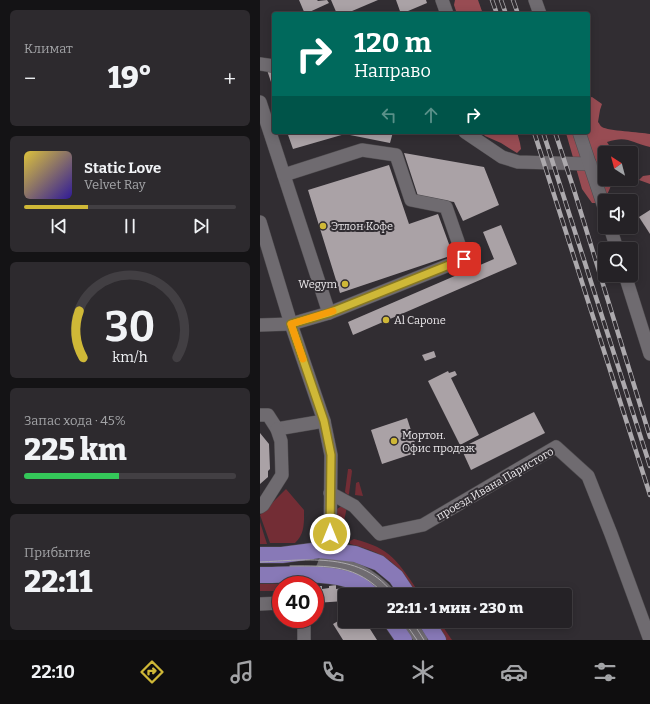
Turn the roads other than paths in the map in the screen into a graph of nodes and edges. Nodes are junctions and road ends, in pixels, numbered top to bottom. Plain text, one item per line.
1 (442, 0) edge
2 (535, 0) edge
3 (446, 12) edge
4 (539, 12) edge
5 (260, 64) edge
6 (272, 66) edge
7 (260, 102) edge
8 (468, 134) edge
9 (581, 134) edge
10 (590, 164) junction
11 (284, 175) junction
12 (600, 194) edge
13 (260, 222) edge
14 (627, 282) edge
15 (329, 313) junction
16 (291, 324) junction
17 (260, 325) edge
18 (650, 354) edge
19 (260, 415) edge
20 (324, 421) junction
21 (277, 429) junction
22 (330, 493) junction
23 (260, 507) edge
24 (330, 534) junction
25 (350, 553) junction
26 (260, 555) edge
27 (325, 563) junction
28 (260, 575) edge
29 (272, 576) edge
30 (306, 576) edge
31 (363, 588) edge
32 (383, 588) edge
33 (403, 588) edge
34 (272, 603) edge
35 (260, 604) edge
36 (304, 628) edge
37 (396, 628) edge
38 (412, 628) edge
39 (430, 628) edge
40 (304, 640) edge
41 (404, 640) edge
42 (420, 640) edge
43 (438, 640) edge
44 (650, 640) edge

1 - 3 street
2 - 4 street
5 - 6 street
7 - 11 street
8 - 10 street
9 - 10 street
10 - 12 street
11 - 15 street
11 - 15 street
13 - 16 street
14 - 18 street
15 - 16 street
16 - 17 street
16 - 20 street
19 - 21 street
20 - 21 street
20 - 22 street
21 - 23 street
22 - 24 street
22 - 44 street, проезд Ивана Паристого
24 - 25 street
24 - 27 street
25 - 27 main road
25 - 33 main road
26 - 27 main road
27 - 30 main road
27 - 31 main road
27 - 32 street
28 - 29 main road
34 - 35 street
36 - 40 street
37 - 41 main road
38 - 42 street
39 - 43 main road

